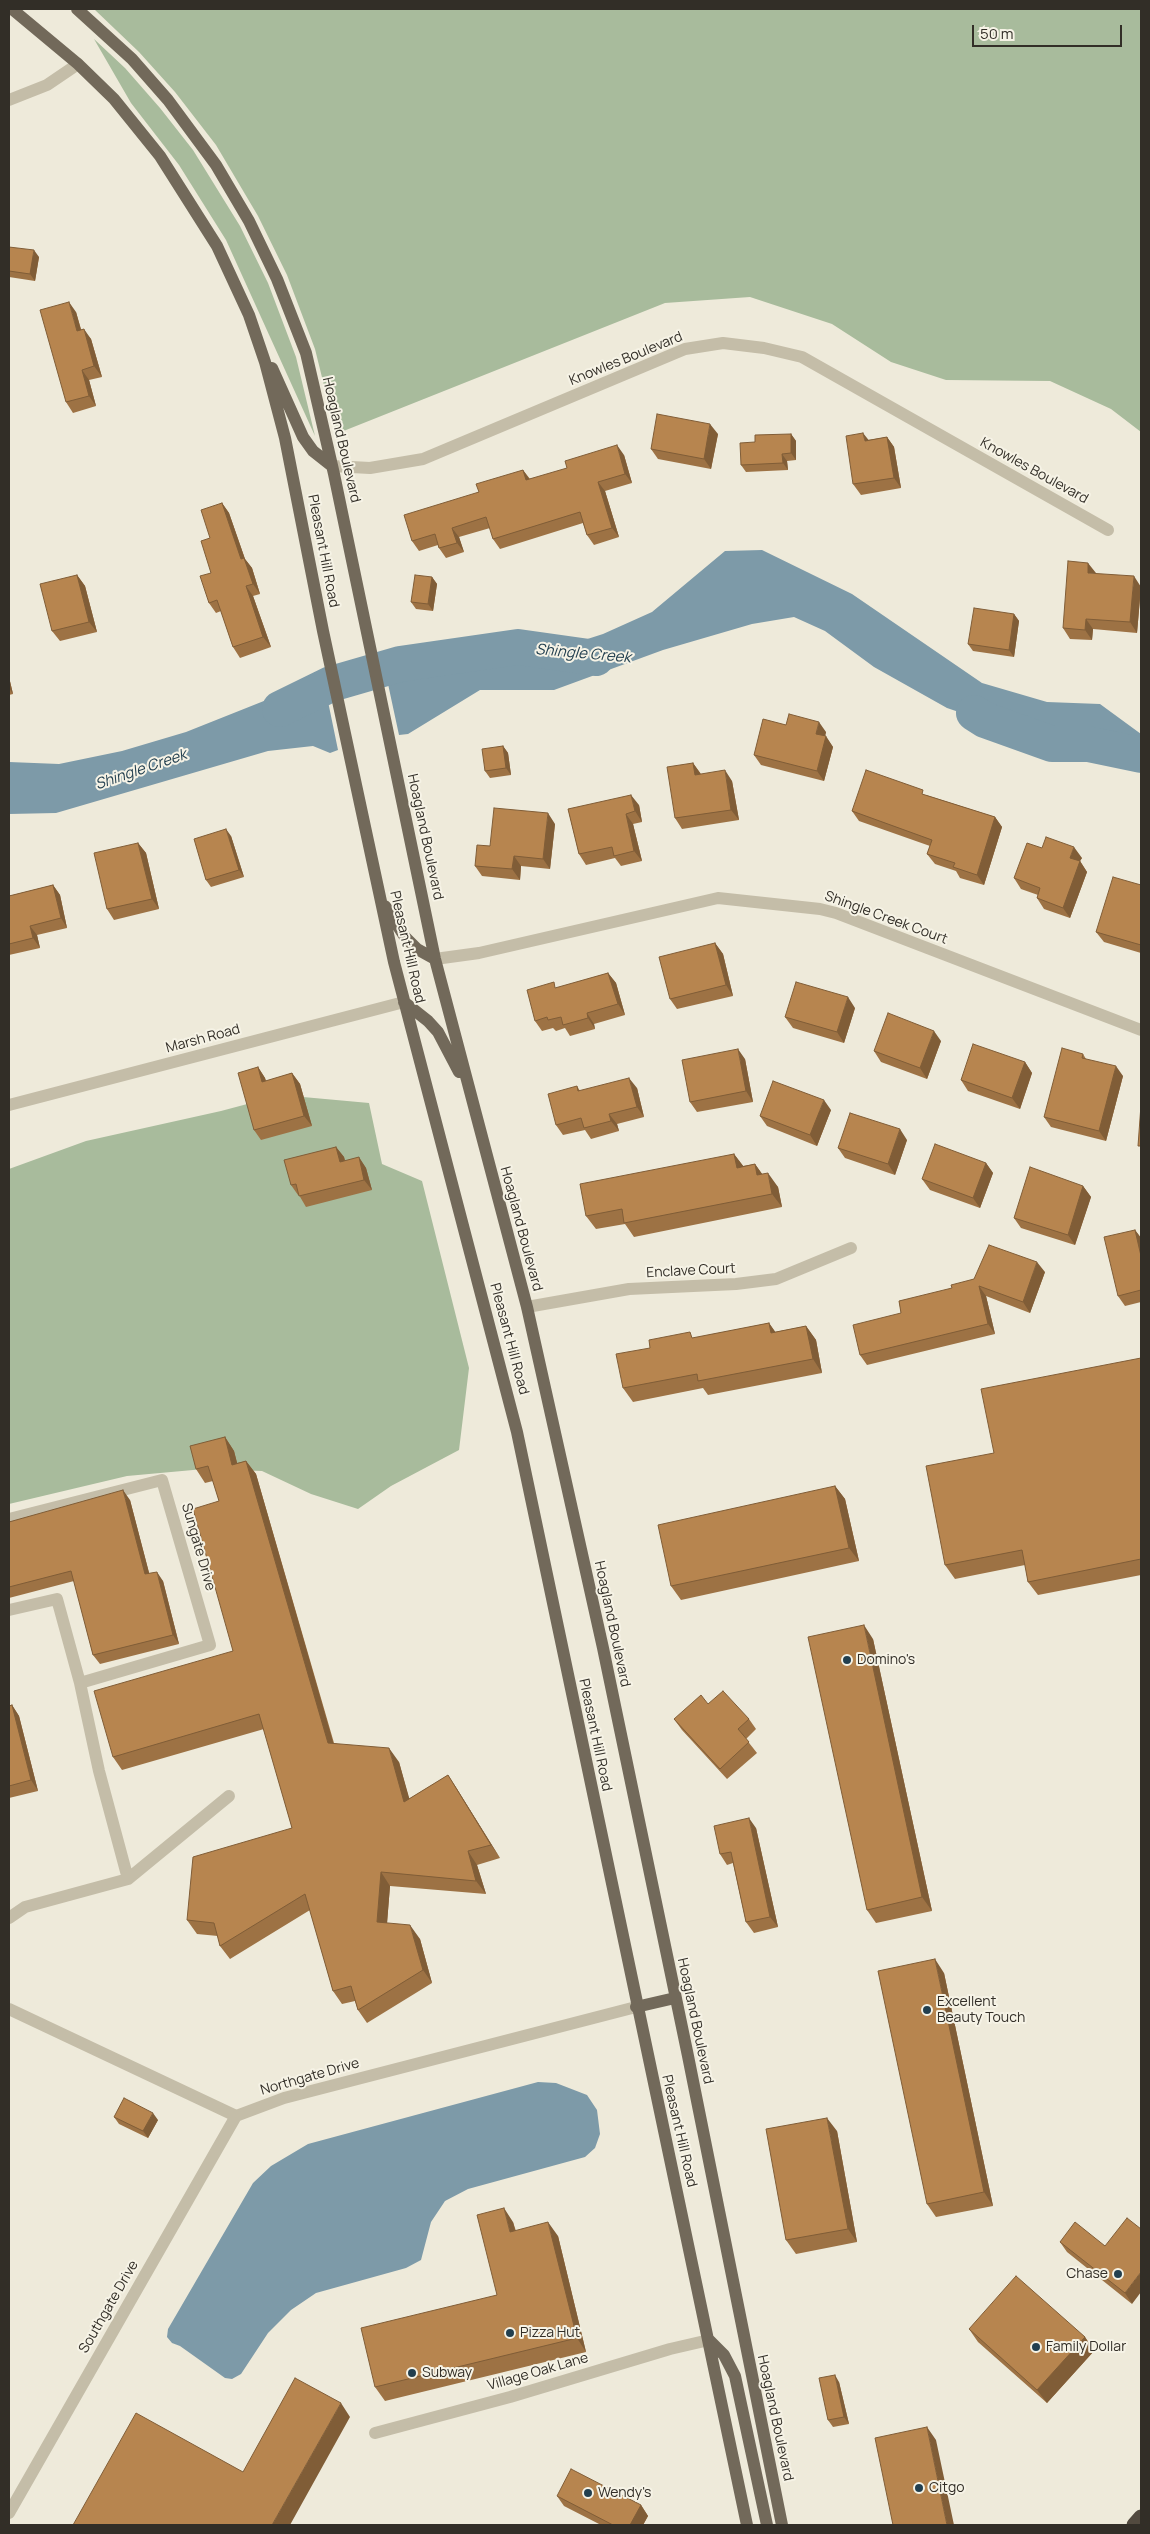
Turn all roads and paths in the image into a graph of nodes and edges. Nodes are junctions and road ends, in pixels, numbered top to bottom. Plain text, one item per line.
1 (12, 9) edge
2 (77, 9) edge
3 (78, 64) junction
4 (9, 100) edge
5 (249, 315) junction
6 (332, 466) junction
7 (1108, 530) dead end
8 (381, 900) junction
9 (435, 959) junction
10 (404, 1002) junction
11 (1141, 1030) edge
12 (469, 1089) junction
13 (9, 1105) edge
14 (851, 1248) dead end
15 (527, 1307) junction
16 (9, 1519) edge
17 (9, 1610) edge
18 (80, 1683) junction
19 (229, 1796) dead end
20 (128, 1879) junction
21 (9, 1918) edge
22 (675, 1998) junction
23 (636, 2006) junction
24 (9, 2009) edge
25 (236, 2116) junction
26 (709, 2340) junction
27 (375, 2433) dead end
28 (9, 2513) edge
29 (1141, 2517) edge
30 (747, 2525) edge
31 (767, 2525) edge
32 (782, 2525) edge
33 (1134, 2525) edge

1 - 3 main road
2 - 6 main road, Hoagland Boulevard
3 - 4 street
3 - 5 main road, Pleasant Hill Road
5 - 6 main road
5 - 8 main road, Pleasant Hill Road
6 - 7 street, Knowles Boulevard
6 - 9 main road, Hoagland Boulevard
8 - 9 main road
8 - 10 main road, Pleasant Hill Road
9 - 11 street, Shingle Creek Court
9 - 12 main road, Hoagland Boulevard
10 - 12 main road
10 - 13 street, Marsh Road
10 - 23 main road, Pleasant Hill Road
12 - 15 main road, Hoagland Boulevard
14 - 15 street, Enclave Court
15 - 22 main road, Hoagland Boulevard
16 - 18 street, Sungate Drive
17 - 18 street
18 - 20 street
19 - 20 street
20 - 21 street
22 - 23 main road
22 - 32 main road, Hoagland Boulevard
23 - 25 street, Northgate Drive
23 - 26 main road, Pleasant Hill Road
24 - 25 street
25 - 28 street, Southgate Drive
26 - 27 street, Village Oak Lane
26 - 30 main road, Pleasant Hill Road
26 - 31 main road
29 - 33 highway

